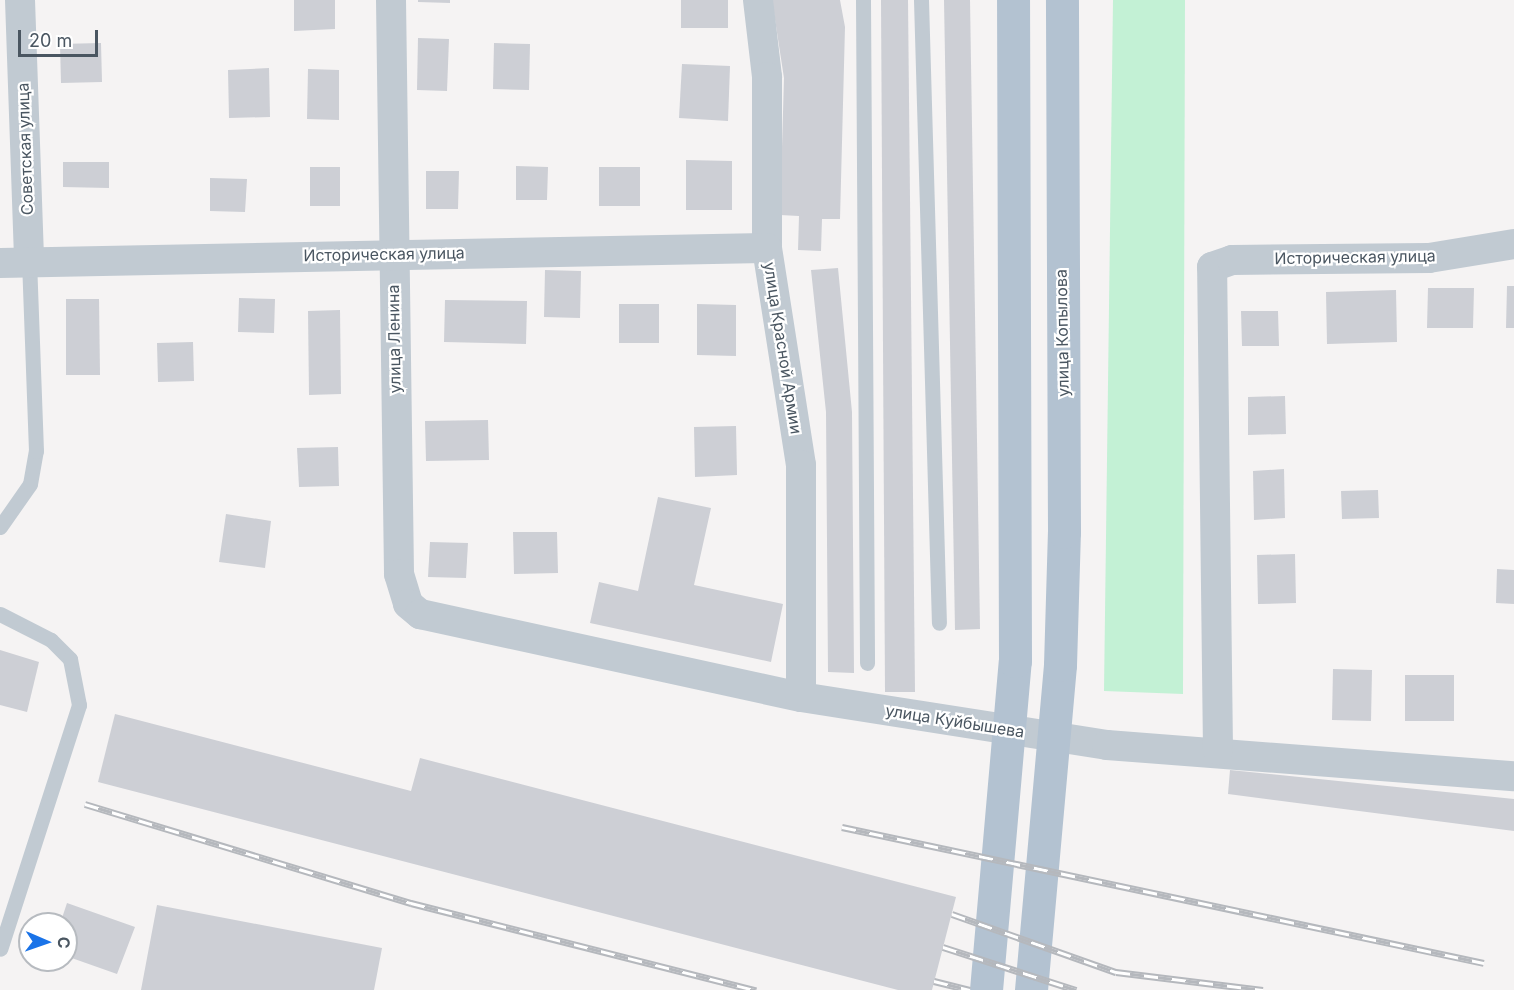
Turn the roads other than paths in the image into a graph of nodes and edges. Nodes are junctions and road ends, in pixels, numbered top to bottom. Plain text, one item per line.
1 (20, 0) edge
2 (391, 0) edge
3 (758, 0) edge
4 (863, 0) edge
5 (921, 0) edge
6 (1013, 0) edge
7 (1062, 0) edge
8 (1514, 244) edge
9 (768, 248) junction
10 (393, 254) junction
11 (14, 263) edge
12 (0, 527) edge
13 (408, 604) joint
14 (0, 614) edge
15 (939, 623) dead end
16 (867, 663) dead end
17 (801, 697) junction
18 (1218, 750) junction
19 (1514, 776) edge
20 (0, 949) edge
21 (986, 990) edge
22 (1031, 990) edge

1 - 11 street, Советская улица
2 - 10 street, улица Ленина
3 - 9 street, улица Красной Армии
4 - 16 lane
5 - 15 lane
6 - 21 main road
7 - 22 main road, улица Копылова
8 - 18 street, Историческая улица
9 - 10 street, Историческая улица
9 - 17 street, улица Красной Армии
10 - 11 street, Историческая улица
10 - 13 street, улица Ленина
11 - 12 lane
13 - 17 street, улица Куйбышева
14 - 20 lane
17 - 18 street, улица Куйбышева
18 - 19 street, улица Куйбышева

